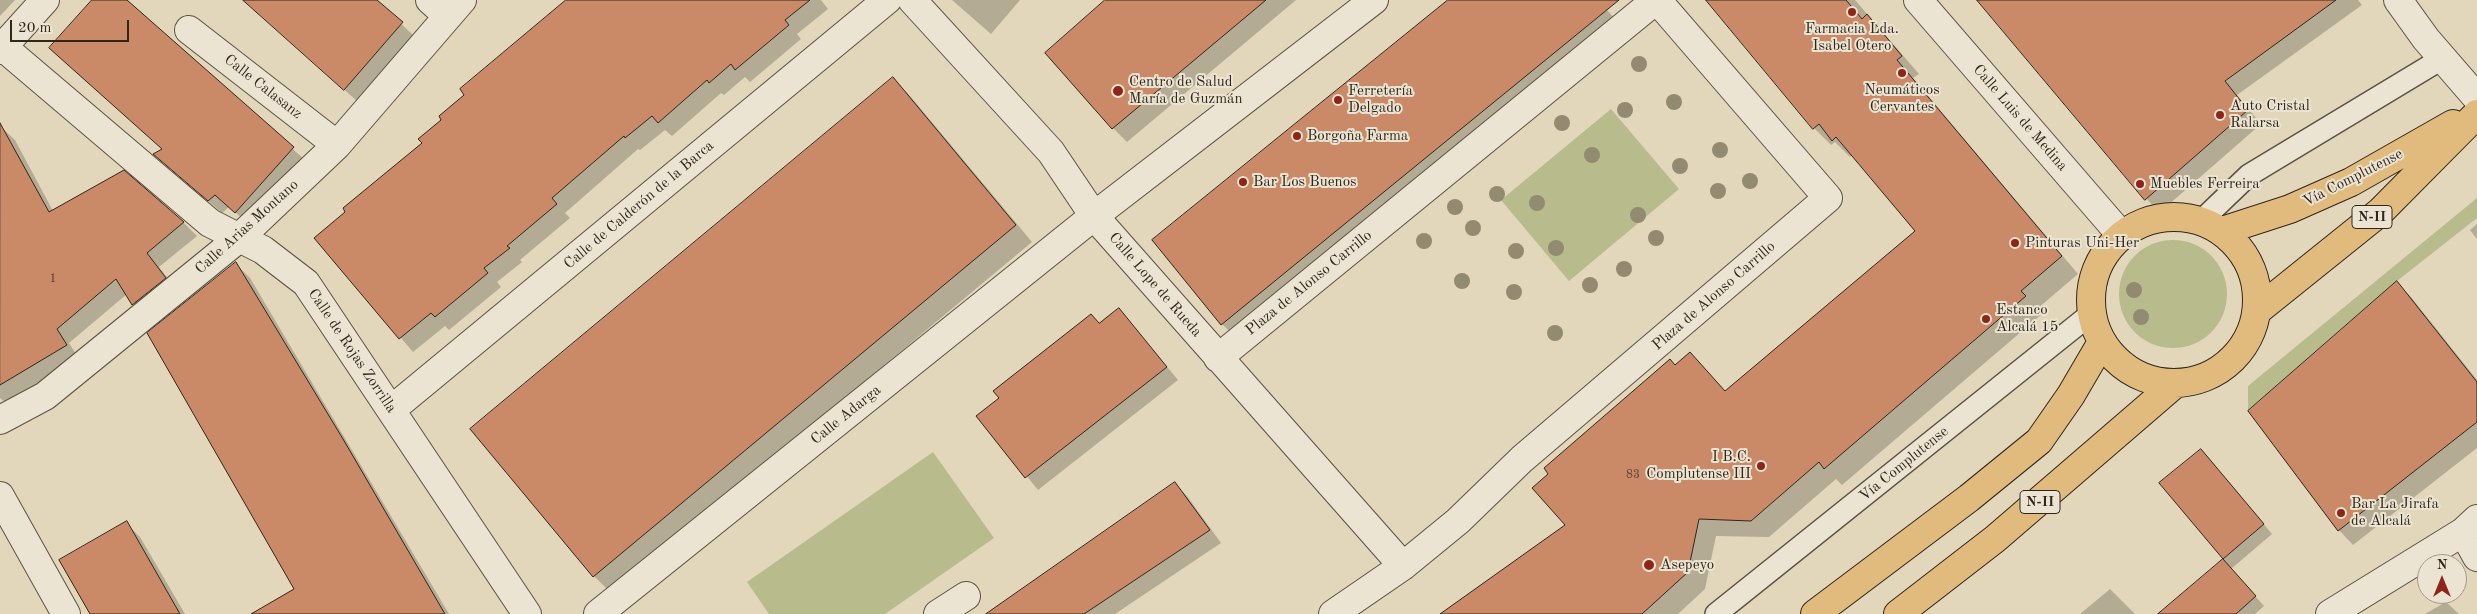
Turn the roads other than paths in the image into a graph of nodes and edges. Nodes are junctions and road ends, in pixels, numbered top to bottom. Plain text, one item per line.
1 (45, 0) edge
2 (887, 0) edge
3 (912, 0) edge
4 (1374, 0) edge
5 (1656, 0) edge
6 (1918, 0) edge
7 (2398, 0) edge
8 (447, 5) edge
9 (189, 30) dead end
10 (2, 49) edge
11 (2443, 58) junction
12 (2477, 98) edge
13 (2477, 112) edge
14 (337, 144) junction
15 (1094, 216) junction
16 (2211, 226) junction
17 (2122, 236) junction
18 (238, 238) junction
19 (2258, 310) junction
20 (2092, 314) junction
21 (2102, 342) junction
22 (1218, 358) junction
23 (2176, 383) junction
24 (391, 410) junction
25 (0, 420) edge
26 (0, 496) edge
27 (2470, 525) edge
28 (2477, 557) edge
29 (1403, 566) junction
30 (966, 596) dead end
31 (66, 614) edge
32 (527, 614) edge
33 (598, 614) edge
34 (938, 614) edge
35 (1333, 614) edge
36 (1716, 614) edge
37 (1815, 614) edge
38 (1898, 614) edge
39 (2330, 614) edge

1 - 10 street
2 - 24 street, Calle de Calderón de la Barca
3 - 15 street, Calle Lope de Rueda
4 - 15 street, Calle Adarga
5 - 22 street, Plaza de Alonso Carrillo
5 - 29 street, Plaza de Alonso Carrillo
6 - 17 street, Calle Luis de Medina
7 - 11 street
8 - 14 street, Calle Arias Montano
9 - 14 street, Calle Calasanz
10 - 18 street, Calle de Rojas Zorrilla
11 - 12 street
11 - 16 lane
13 - 16 main road, Vía Complutense / N-II
13 - 19 main road, Vía Complutense / N-II
14 - 18 street, Calle Arias Montano
15 - 22 street, Calle Lope de Rueda
15 - 33 street, Calle Adarga
16 - 17 main road, N-II
16 - 19 main road, N-II
17 - 20 main road, N-II
18 - 24 street, Calle de Rojas Zorrilla
18 - 25 street, Calle Arias Montano
19 - 23 main road, N-II
20 - 21 main road, N-II
20 - 36 lane, Vía Complutense
21 - 23 main road, N-II
21 - 37 main road
22 - 29 street, Calle Lope de Rueda
23 - 38 main road, N-II
24 - 32 street, Calle de Rojas Zorrilla
26 - 31 street
27 - 28 street
27 - 39 street
29 - 35 street
30 - 34 street

